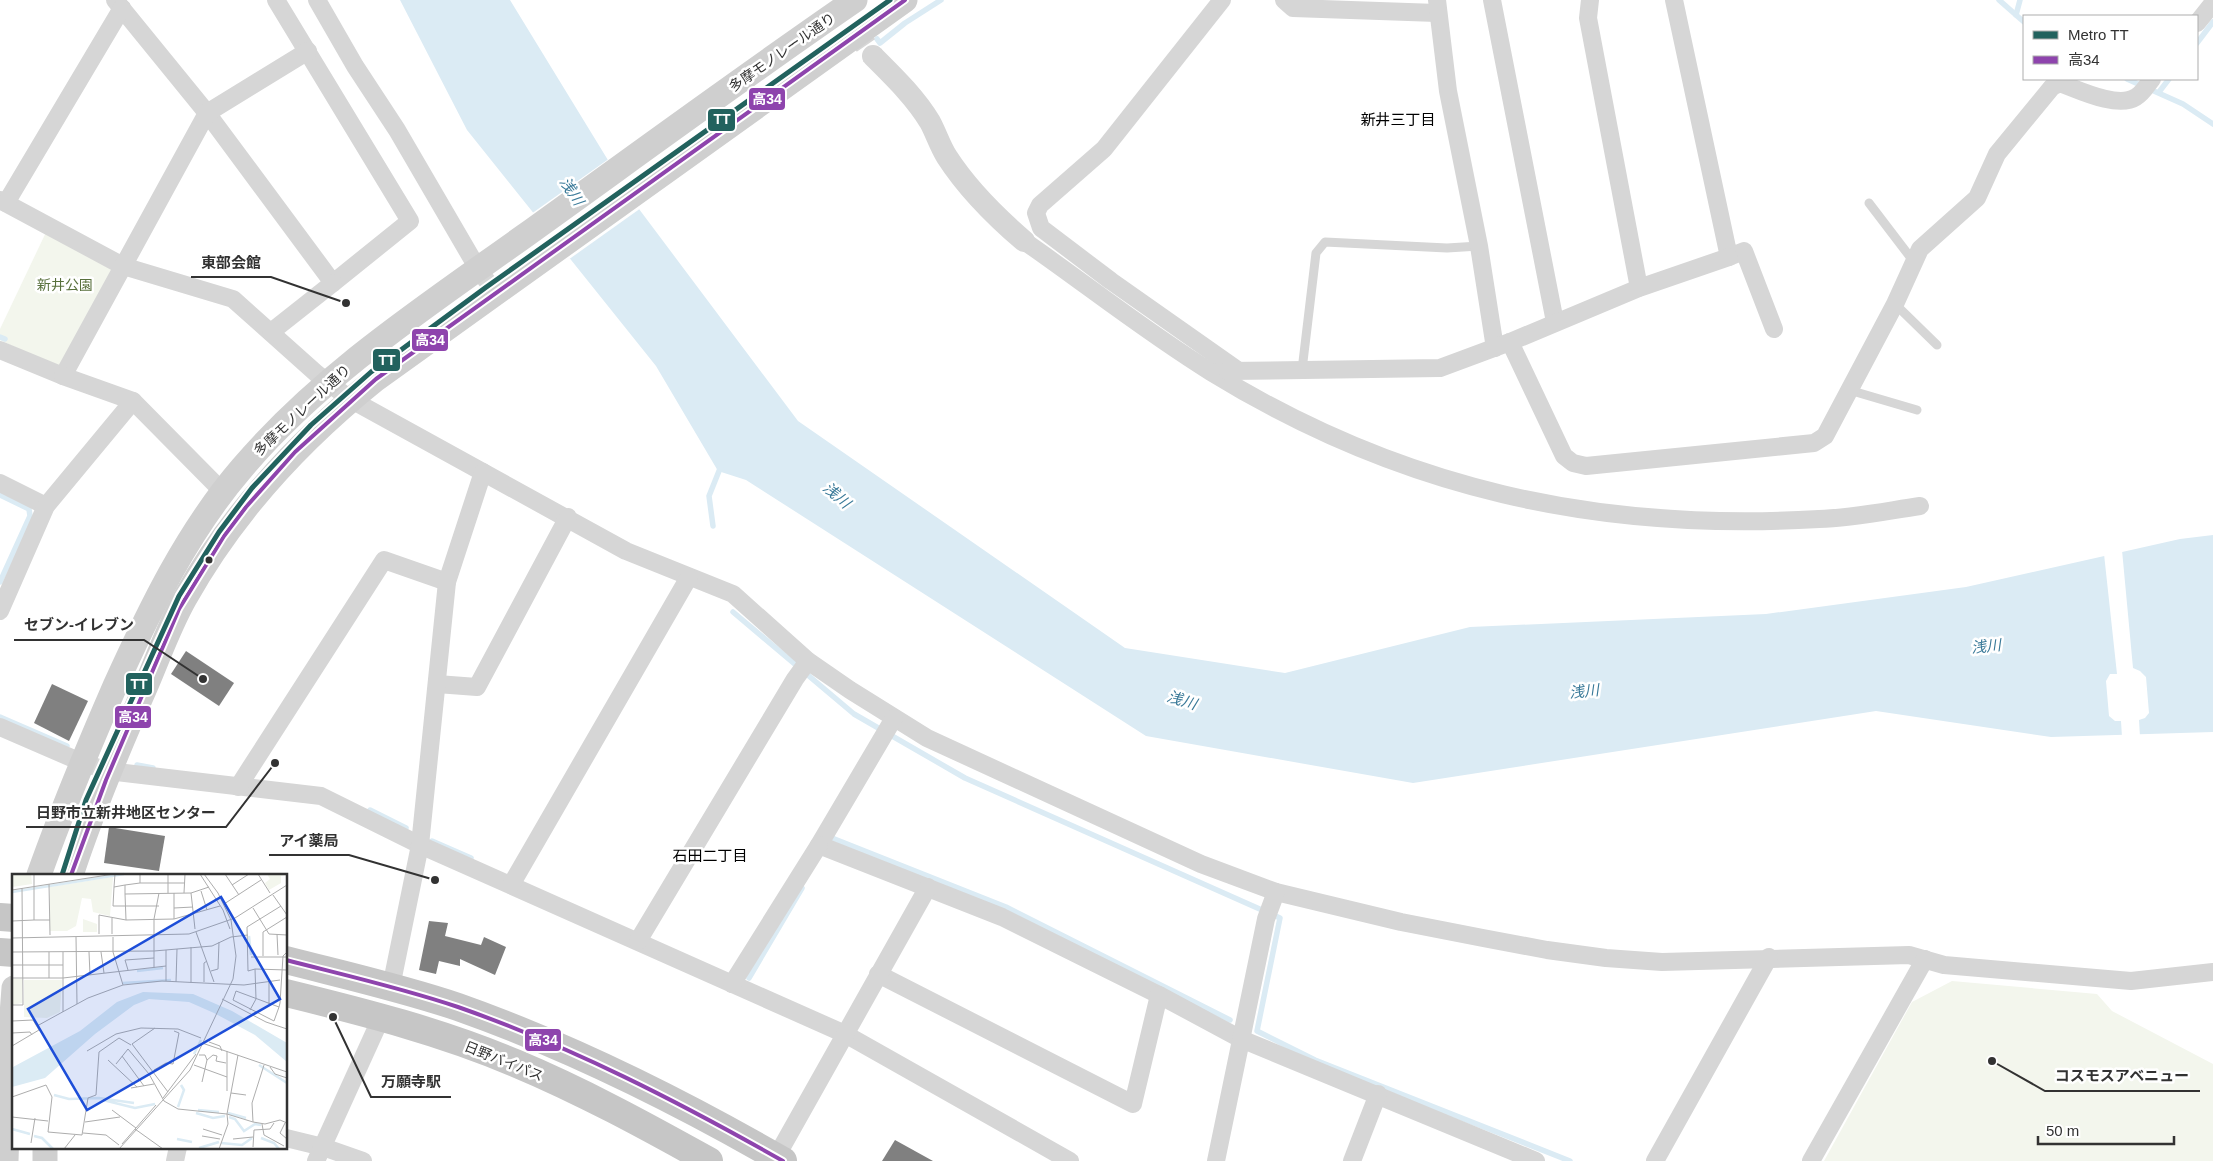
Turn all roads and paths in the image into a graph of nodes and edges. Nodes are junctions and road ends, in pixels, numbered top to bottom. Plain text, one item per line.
1 (276, 0) edge
2 (317, 0) edge
3 (855, 0) edge
4 (1222, 0) edge
5 (1284, 0) edge
6 (1492, 0) edge
7 (1590, 0) edge
8 (1674, 0) edge
9 (893, 3) edge
10 (2213, 3) edge
11 (118, 4) edge
12 (1437, 6) edge
13 (2198, 22) edge
14 (308, 51) junction
15 (873, 56) tunnel mouth
16 (2147, 84) edge
17 (207, 113) junction
18 (3, 201) edge
19 (1869, 203) dead end
20 (1024, 241) joint
21 (1479, 246) junction
22 (1729, 257) junction
23 (1914, 262) junction
24 (123, 266) junction
25 (482, 266) junction
26 (333, 283) junction
27 (1639, 288) junction
28 (499, 289) junction
29 (1895, 304) junction
30 (1555, 322) junction
31 (1774, 329) dead end
32 (271, 332) junction
33 (1502, 345) junction
34 (1937, 345) dead end
35 (0, 350) edge
36 (1239, 370) junction
37 (1302, 370) junction
38 (1210, 372) junction
39 (63, 376) junction
40 (328, 383) junction
41 (1849, 390) junction
42 (350, 399) junction
43 (133, 401) junction
44 (1917, 410) dead end
45 (483, 472) junction
46 (0, 483) edge
47 (224, 492) junction
48 (46, 506) junction
49 (1920, 506) dead end
50 (568, 517) junction
51 (689, 577) junction
52 (447, 582) junction
53 (0, 611) edge
54 (807, 663) junction
55 (437, 684) junction
56 (0, 727) edge
57 (888, 728) junction
58 (81, 762) junction
59 (108, 771) junction
60 (238, 787) junction
61 (420, 845) junction
62 (819, 845) junction
63 (39, 874) edge
64 (71, 874) edge
65 (511, 885) junction
66 (928, 887) junction
67 (1273, 897) junction
68 (638, 941) junction
69 (1769, 957) junction
70 (1925, 959) junction
71 (288, 961) edge
72 (2213, 972) edge
73 (878, 974) junction
74 (732, 984) junction
75 (391, 987) junction
76 (288, 994) edge
77 (1159, 995) junction
78 (12, 1009) edge
79 (381, 1018) junction
80 (845, 1034) junction
81 (1241, 1039) junction
82 (4, 1092) edge
83 (1378, 1094) junction
84 (288, 1139) edge
85 (45, 1148) edge
86 (178, 1148) edge
87 (319, 1154) edge
88 (1506, 1155) edge
89 (778, 1160) edge
90 (6, 1161) edge
91 (45, 1161) edge
92 (176, 1161) edge
93 (363, 1161) edge
94 (709, 1161) edge
95 (1070, 1161) edge
96 (1216, 1161) edge
97 (1352, 1161) edge
98 (1536, 1161) edge
99 (1655, 1161) edge
100 (1811, 1161) edge

1 - 14 street
2 - 25 street
3 - 25 main road, 多摩モノレール通り
4 - 36 street
5 - 12 street
6 - 30 street
7 - 27 street
8 - 22 street
9 - 28 main road, 多摩モノレール通り
10 - 13 street
11 - 17 street
11 - 18 street
12 - 21 street
14 - 17 street
14 - 26 street
15 - 20 street
16 - 23 street
17 - 24 street
17 - 26 street
18 - 24 street
19 - 23 lane
20 - 38 street
21 - 33 street
21 - 37 lane
22 - 27 street
22 - 31 street
23 - 29 street
24 - 32 street
24 - 39 street
25 - 28 street
25 - 40 main road, 多摩モノレール通り
26 - 32 street
27 - 30 street
28 - 42 main road, 多摩モノレール通り
29 - 34 lane
29 - 41 street
30 - 33 street
32 - 40 street
33 - 37 street
33 - 41 street
35 - 39 street
36 - 37 street
36 - 38 street
38 - 49 street
39 - 43 street
40 - 42 street
40 - 47 main road, 多摩モノレール通り
41 - 44 lane
42 - 45 street
42 - 59 main road, 多摩モノレール通り
43 - 47 street
43 - 48 street
45 - 50 street
45 - 52 street
46 - 48 street
47 - 58 main road, 多摩モノレール通り
48 - 53 street
50 - 51 street
50 - 55 street
51 - 54 street
51 - 65 street
52 - 55 street
52 - 60 street
54 - 57 street
54 - 68 street
55 - 61 street
56 - 58 street
57 - 62 street
57 - 67 street
58 - 59 street
58 - 63 main road, 多摩モノレール通り
59 - 60 street
59 - 64 main road, 多摩モノレール通り
60 - 61 street
61 - 65 street
61 - 75 street
62 - 66 street
62 - 74 street
65 - 68 street
66 - 73 street
66 - 77 street
67 - 69 street
67 - 81 street
68 - 74 street
69 - 70 street
69 - 99 street
70 - 72 street
70 - 100 street
71 - 75 highway
73 - 77 street
73 - 80 street
74 - 80 street
75 - 89 highway
76 - 79 highway, 日野バイパス
77 - 81 street
78 - 82 main road
79 - 87 street
79 - 94 highway, 日野バイパス
80 - 89 street
80 - 95 street
81 - 83 street
81 - 96 street
82 - 90 main road
83 - 88 street
83 - 97 street
84 - 87 street
85 - 91 main road
86 - 92 street
87 - 93 street
88 - 98 street

